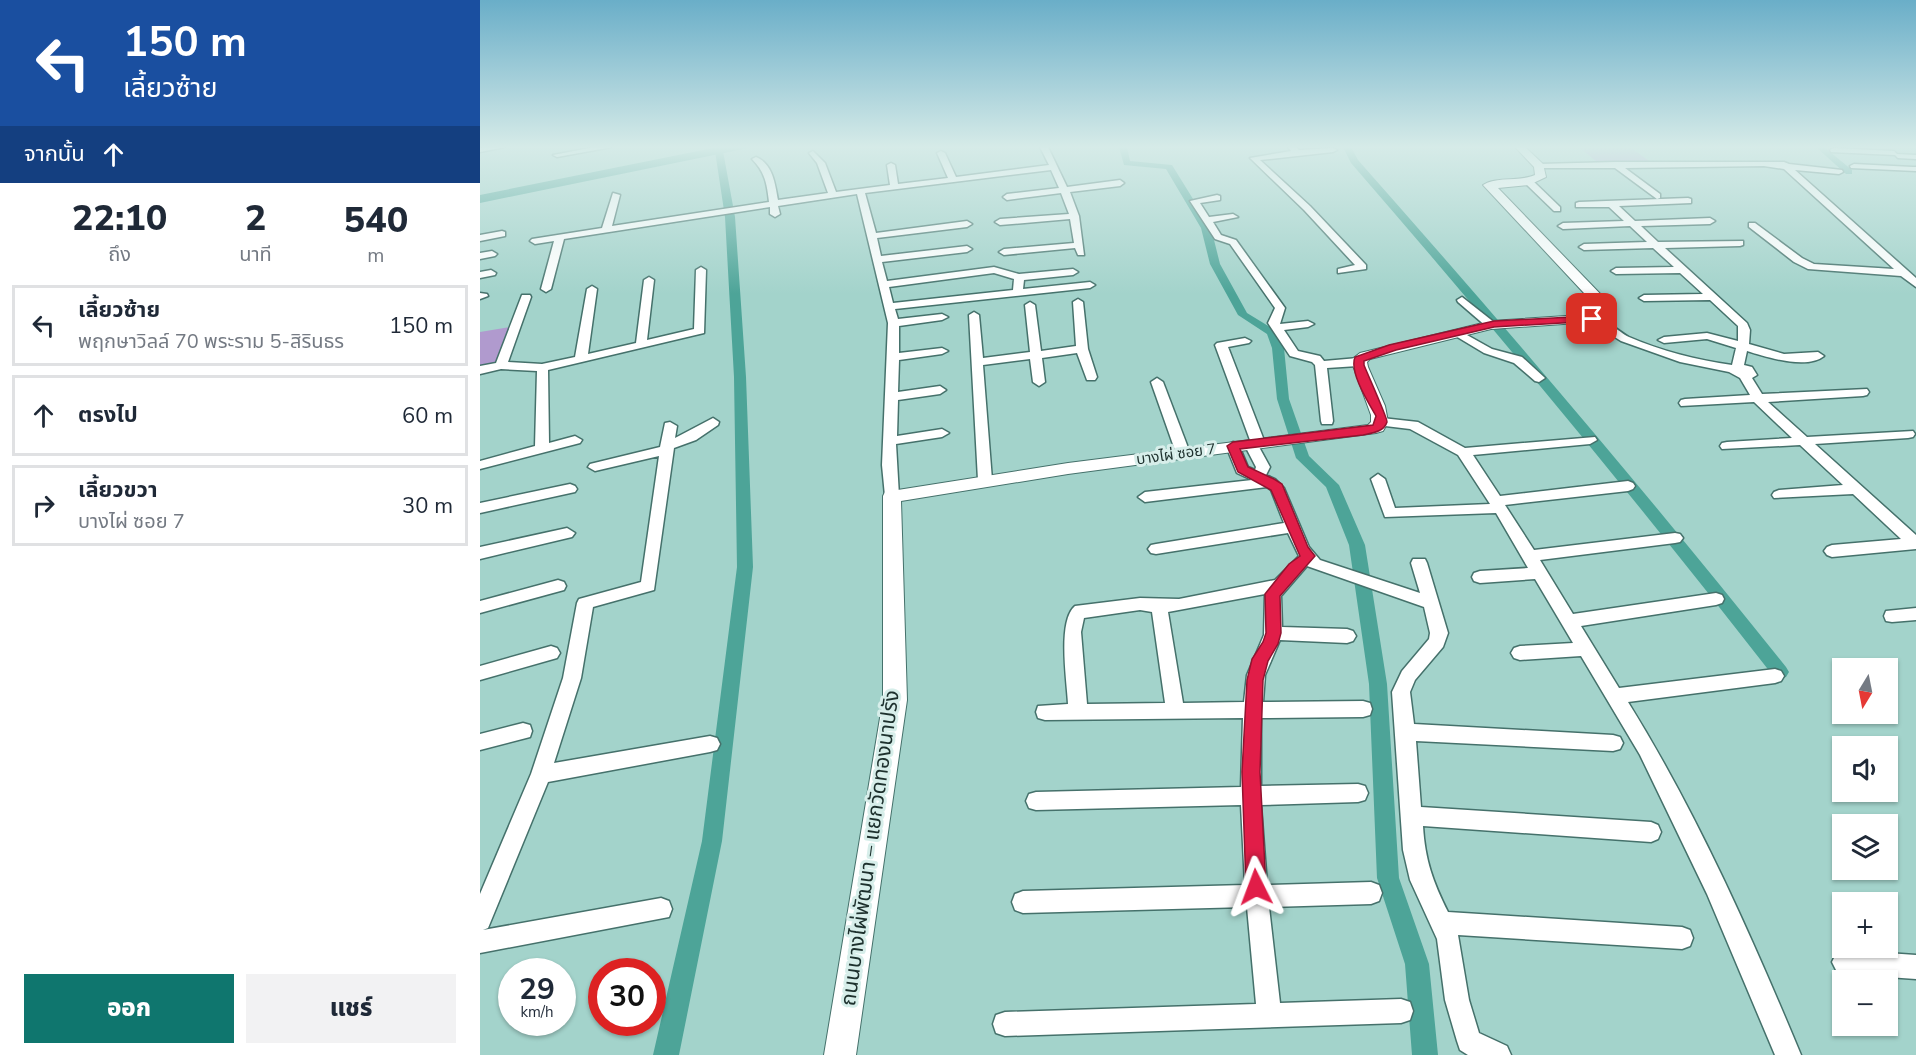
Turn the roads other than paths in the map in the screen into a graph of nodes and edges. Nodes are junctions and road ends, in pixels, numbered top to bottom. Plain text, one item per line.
1 (615, 196) edge
2 (772, 196) edge
3 (825, 196) edge
4 (861, 196) edge
5 (1014, 196) edge
6 (1067, 196) edge
7 (1295, 196) edge
8 (1500, 196) edge
9 (1543, 196) edge
10 (1819, 196) edge
11 (1007, 197) dead end
12 (1217, 198) dead end
13 (1688, 201) dead end
14 (773, 204) junction
15 (1611, 204) junction
16 (1580, 205) dead end
17 (1557, 209) dead end
18 (775, 214) dead end
19 (1074, 216) junction
20 (1233, 217) dead end
21 (1207, 220) junction
22 (1710, 221) dead end
23 (1000, 222) dead end
24 (967, 224) dead end
25 (1633, 224) junction
26 (1752, 225) dead end
27 (1563, 226) dead end
28 (606, 230) junction
29 (502, 234) dead end
30 (560, 237) junction
31 (873, 237) junction
32 (480, 238) edge
33 (535, 241) dead end
34 (1740, 243) dead end
35 (1657, 246) junction
36 (1584, 247) dead end
37 (967, 249) dead end
38 (1004, 252) dead end
39 (492, 254) dead end
40 (480, 256) edge
41 (876, 260) junction
42 (701, 270) dead end
43 (1683, 270) junction
44 (1342, 271) dead end
45 (1073, 272) dead end
46 (1616, 272) dead end
47 (1904, 273) junction
48 (1019, 277) junction
49 (649, 280) dead end
50 (884, 284) junction
51 (1916, 284) edge
52 (1090, 285) dead end
53 (546, 289) dead end
54 (592, 289) dead end
55 (1018, 291) junction
56 (526, 297) dead end
57 (1713, 297) junction
58 (1644, 298) dead end
59 (1462, 300) dead end
60 (1078, 302) dead end
61 (1030, 305) dead end
62 (891, 306) junction
63 (974, 315) dead end
64 (942, 317) dead end
65 (1598, 317) junction
66 (894, 323) junction
67 (1308, 324) dead end
68 (1495, 324) junction
69 (1276, 328) junction
70 (1458, 333) junction
71 (1664, 340) dead end
72 (1245, 341) dead end
73 (641, 345) junction
74 (1742, 346) junction
75 (1082, 349) junction
76 (942, 351) dead end
77 (1036, 354) junction
78 (1818, 356) dead end
79 (893, 357) junction
80 (581, 358) junction
81 (978, 362) junction
82 (1358, 362) junction
83 (501, 364) junction
84 (1321, 365) junction
85 (542, 368) junction
86 (480, 370) edge
87 (1739, 370) junction
88 (1091, 377) dead end
89 (1539, 378) dead end
90 (1039, 382) dead end
91 (1157, 382) dead end
92 (940, 390) dead end
93 (1863, 392) dead end
94 (891, 397) junction
95 (1758, 399) junction
96 (1685, 403) dead end
97 (714, 422) dead end
98 (1382, 422) junction
99 (670, 426) dead end
100 (1326, 428) junction
101 (942, 433) dead end
102 (1908, 434) dead end
103 (575, 440) dead end
104 (1590, 440) dead end
105 (890, 441) junction
106 (1804, 442) junction
107 (1254, 443) junction
108 (1233, 446) junction
109 (1727, 446) dead end
110 (667, 448) junction
111 (543, 449) junction
112 (1463, 452) junction
113 (1183, 453) junction
114 (480, 465) edge
115 (595, 467) dead end
116 (1264, 479) junction
117 (1378, 479) dead end
118 (985, 480) junction
119 (1628, 486) dead end
120 (570, 489) dead end
121 (1855, 489) junction
122 (1779, 495) dead end
123 (892, 496) junction
124 (1145, 497) dead end
125 (1498, 505) junction
126 (480, 508) edge
127 (1294, 527) junction
128 (567, 532) dead end
129 (1675, 538) dead end
130 (1916, 544) edge
131 (1155, 549) dead end
132 (1832, 550) dead end
133 (480, 553) edge
134 (1308, 556) junction
135 (1531, 556) junction
136 (1419, 563) dead end
137 (1541, 573) junction
138 (1480, 577) dead end
139 (1280, 585) junction
140 (558, 586) dead end
141 (1716, 599) dead end
142 (1431, 603) junction
143 (1159, 606) junction
144 (480, 607) edge
145 (1916, 614) edge
146 (1892, 616) dead end
147 (1569, 621) junction
148 (1273, 633) junction
149 (1347, 636) dead end
150 (1586, 649) junction
151 (551, 652) dead end
152 (1521, 653) dead end
153 (480, 673) edge
154 (1775, 676) dead end
155 (1615, 696) junction
156 (1254, 709) junction
157 (1364, 709) dead end
158 (1174, 710) junction
159 (1078, 711) junction
160 (1045, 712) dead end
161 (523, 731) dead end
162 (1406, 732) junction
163 (480, 742) edge
164 (1613, 743) dead end
165 (710, 744) dead end
166 (541, 774) junction
167 (1358, 793) dead end
168 (1252, 795) junction
169 (1036, 801) dead end
170 (1412, 816) junction
171 (1651, 832) dead end
172 (1371, 893) dead end
173 (1258, 898) junction
174 (1023, 902) dead end
175 (661, 909) dead end
176 (480, 920) edge
177 (1441, 923) junction
178 (1682, 938) dead end
179 (480, 942) edge
180 (1844, 962) dead end
181 (1916, 967) edge
182 (1401, 1011) dead end
183 (1269, 1015) junction
184 (1005, 1024) dead end
185 (840, 1055) edge
186 (1498, 1055) edge
187 (1788, 1055) edge

1 - 28 street
2 - 14 street
3 - 14 street
4 - 31 street
5 - 11 street
6 - 19 street
7 - 44 street
8 - 65 street
9 - 17 street
10 - 47 street
12 - 21 street
13 - 15 street
14 - 18 street
14 - 28 street
15 - 16 street
15 - 25 street
19 - 23 street
19 - 38 street
20 - 21 street
21 - 69 street
22 - 25 street
24 - 31 street
25 - 27 street
25 - 35 street
26 - 47 street
28 - 30 street
29 - 32 street
30 - 33 street
30 - 53 street
31 - 41 street
34 - 35 street
35 - 36 street
35 - 43 street
37 - 41 street
39 - 40 street
41 - 50 street
42 - 73 street
43 - 46 street
43 - 57 street
45 - 48 street
47 - 51 street
48 - 50 street
48 - 55 street
49 - 73 street
50 - 62 street
52 - 55 street
54 - 80 street
55 - 62 street
56 - 83 street
57 - 58 street
57 - 74 street
59 - 68 street
60 - 75 street
61 - 77 street
62 - 66 street
63 - 81 street
64 - 66 street
65 - 68 street
65 - 87 street
66 - 79 street
67 - 69 street
68 - 70 street
69 - 84 street
70 - 82 street
70 - 89 street
71 - 74 street
72 - 107 street
73 - 80 street
74 - 78 street
74 - 87 street
75 - 77 street
75 - 88 street
76 - 79 street
77 - 81 street
77 - 90 street
79 - 94 street
80 - 85 street
81 - 118 street
82 - 84 street
82 - 98 street
83 - 85 street
83 - 86 street
84 - 100 street
85 - 111 street
87 - 95 street
91 - 113 street
92 - 94 street
93 - 95 street
94 - 105 street
95 - 96 street
95 - 106 street
97 - 110 street
98 - 100 street, บางไผ่ ซอย 7
98 - 112 street
99 - 110 street
100 - 107 street, บางไผ่ ซอย 7
101 - 105 street
102 - 106 street
103 - 111 street
104 - 112 street
105 - 123 street
106 - 109 street
106 - 121 street
107 - 108 street, บางไผ่ ซอย 7
107 - 116 street
108 - 113 street, บางไผ่ ซอย 7
108 - 116 street
110 - 115 street
110 - 166 street
111 - 114 street
112 - 125 street
113 - 118 street, บางไผ่ ซอย 7
116 - 124 street
116 - 127 street
117 - 125 street
118 - 123 street, บางไผ่ ซอย 7
119 - 125 street
120 - 126 street
121 - 122 street
121 - 130 street
123 - 185 street, ถนนบางไผ่พัฒนา – แยกวัดทองนาปรัง
125 - 135 street
127 - 131 street
127 - 134 street
128 - 133 street
129 - 135 street
130 - 132 street
134 - 139 street
134 - 142 street
135 - 137 street
136 - 142 street
137 - 138 street
137 - 147 street
139 - 143 street
139 - 148 street
140 - 144 street
141 - 147 street
142 - 162 street
143 - 158 street
143 - 159 street
145 - 146 street
147 - 150 street
148 - 149 street
148 - 156 street
150 - 152 street
150 - 155 street
151 - 153 street
154 - 155 street
155 - 187 street
156 - 157 street
156 - 158 street
156 - 168 street
158 - 159 street
159 - 160 street
161 - 163 street
162 - 164 street
162 - 170 street
165 - 166 street
166 - 176 street
167 - 168 street
168 - 169 street
168 - 173 street
170 - 171 street
170 - 177 street
172 - 173 street
173 - 174 street
173 - 183 street
175 - 179 street
177 - 178 street
177 - 186 street
180 - 181 street
182 - 183 street
183 - 184 street

